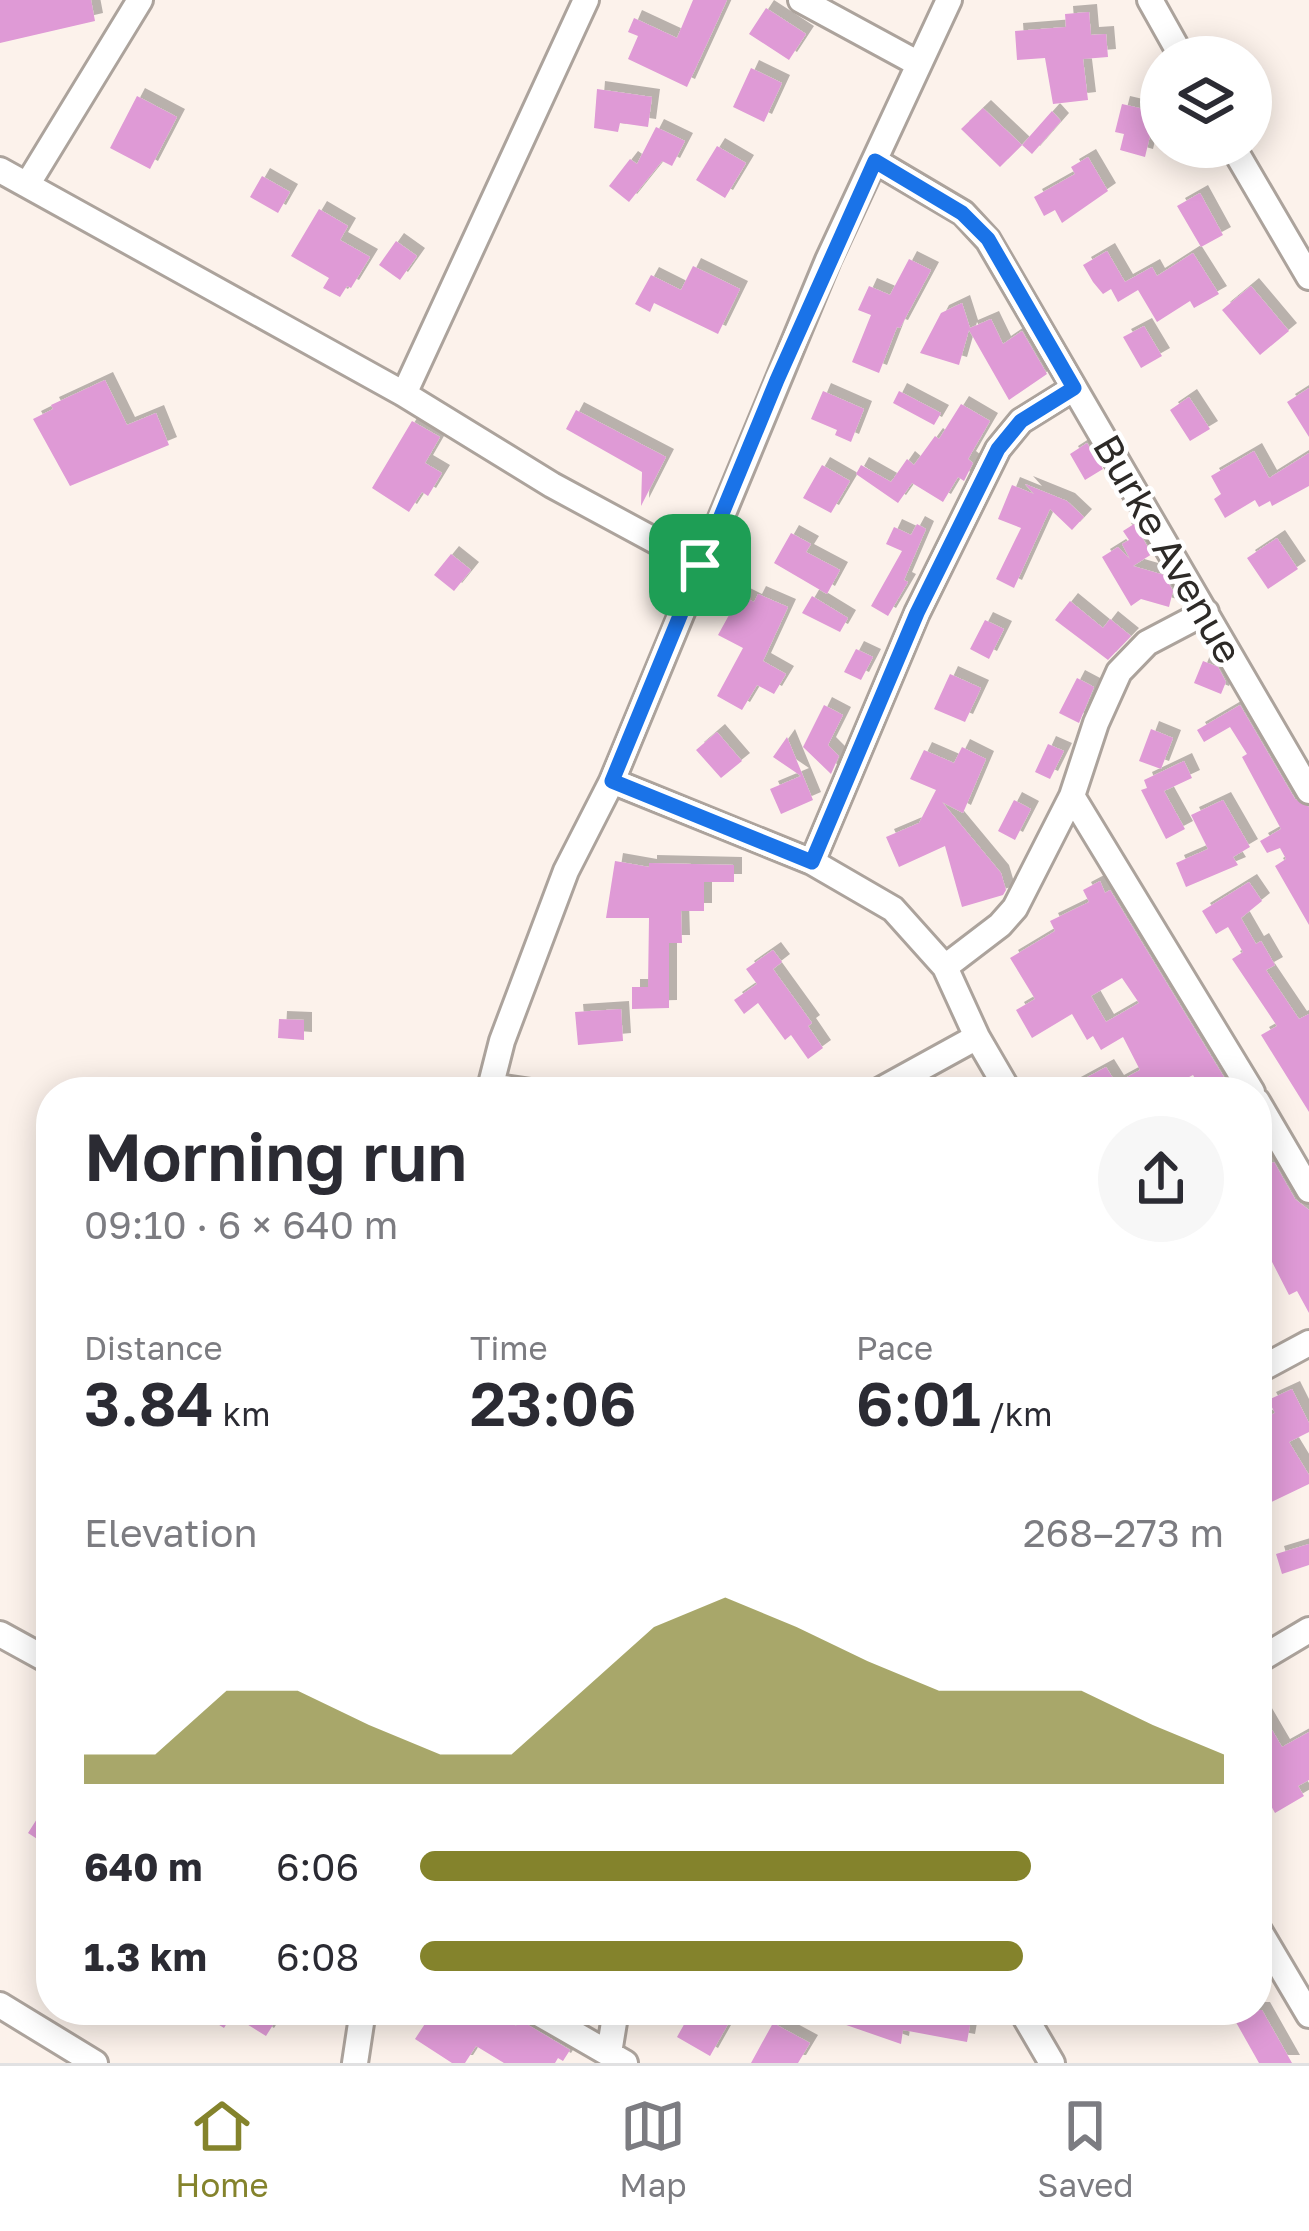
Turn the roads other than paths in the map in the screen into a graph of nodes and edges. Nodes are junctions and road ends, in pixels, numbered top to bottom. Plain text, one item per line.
1 (140, 0) edge
2 (586, 0) edge
3 (801, 0) edge
4 (949, 0) edge
5 (1150, 0) edge
6 (1170, 36) edge
7 (917, 63) junction
8 (875, 161) junction
9 (1246, 168) edge
10 (0, 170) edge
11 (27, 184) junction
12 (1309, 278) edge
13 (1074, 388) junction
14 (404, 394) junction
15 (700, 565) junction
16 (1206, 612) junction
17 (612, 781) junction
18 (1309, 790) edge
19 (1072, 796) junction
20 (812, 862) junction
21 (945, 967) junction
22 (977, 1037) junction
23 (492, 1077) edge
24 (904, 1077) edge
25 (1001, 1077) edge
26 (1243, 1077) edge
27 (1272, 1127) edge
28 (1309, 1190) edge
29 (1309, 1342) edge
30 (1272, 1363) edge
31 (1309, 1630) edge
32 (0, 1634) edge
33 (1272, 1652) edge
34 (36, 1654) edge
35 (1272, 1952) edge
36 (0, 2005) edge
37 (1309, 2015) edge
38 (361, 2025) edge
39 (559, 2025) edge
40 (616, 2025) edge
41 (1030, 2025) edge
42 (617, 2058) edge
43 (95, 2063) edge
44 (355, 2063) edge
45 (1052, 2063) edge

1 - 11 street
2 - 14 street
3 - 7 street
4 - 7 street
5 - 6 street
7 - 8 street
8 - 13 street, Burke Avenue
8 - 15 street
9 - 12 street
10 - 11 street
11 - 14 street
13 - 16 street, Burke Avenue
13 - 20 street
14 - 15 street
15 - 17 street
16 - 18 street, Burke Avenue
16 - 19 street
17 - 20 street
17 - 23 street
19 - 21 street
19 - 26 street
20 - 21 street
21 - 22 street
22 - 24 street
22 - 25 street
27 - 28 street
29 - 30 street
31 - 33 street
32 - 34 street
35 - 37 street
36 - 43 street
38 - 44 street
39 - 42 street
40 - 42 street
41 - 45 street

